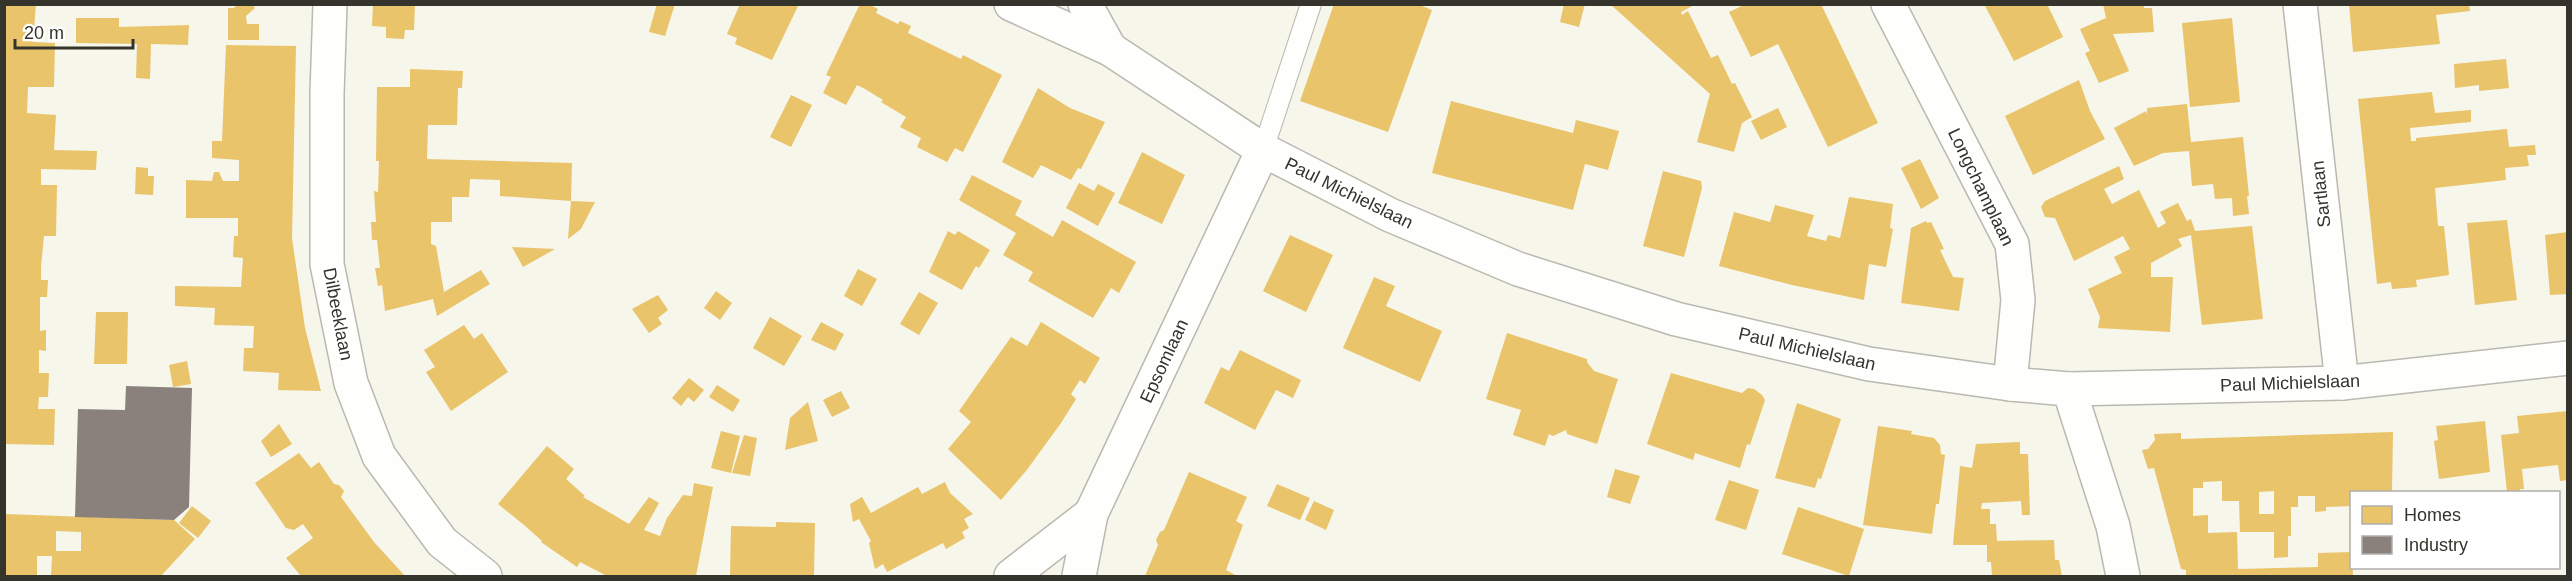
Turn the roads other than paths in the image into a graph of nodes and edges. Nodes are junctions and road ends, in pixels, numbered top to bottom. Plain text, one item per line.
1 (330, 4) edge
2 (1011, 4) edge
3 (1084, 4) edge
4 (1311, 4) edge
5 (1888, 4) edge
6 (2300, 4) edge
7 (1110, 49) junction
8 (1263, 150) junction
9 (2568, 358) edge
10 (2342, 383) junction
11 (2010, 384) junction
12 (2068, 389) junction
13 (1091, 514) junction
14 (485, 576) edge
15 (1011, 576) edge
16 (1079, 576) edge
17 (2123, 576) edge

1 - 14 street, Dilbeeklaan
2 - 7 street, Paul Michielslaan
3 - 7 street
4 - 8 lane
5 - 11 street, Longchamplaan
6 - 10 street, Sartlaan
7 - 8 street, Paul Michielslaan
8 - 11 street, Paul Michielslaan
8 - 13 street, Epsomlaan
9 - 10 street, Paul Michielslaan
10 - 12 street, Paul Michielslaan
11 - 12 street, Paul Michielslaan
12 - 17 street
13 - 15 street
13 - 16 street, Epsomlaan

